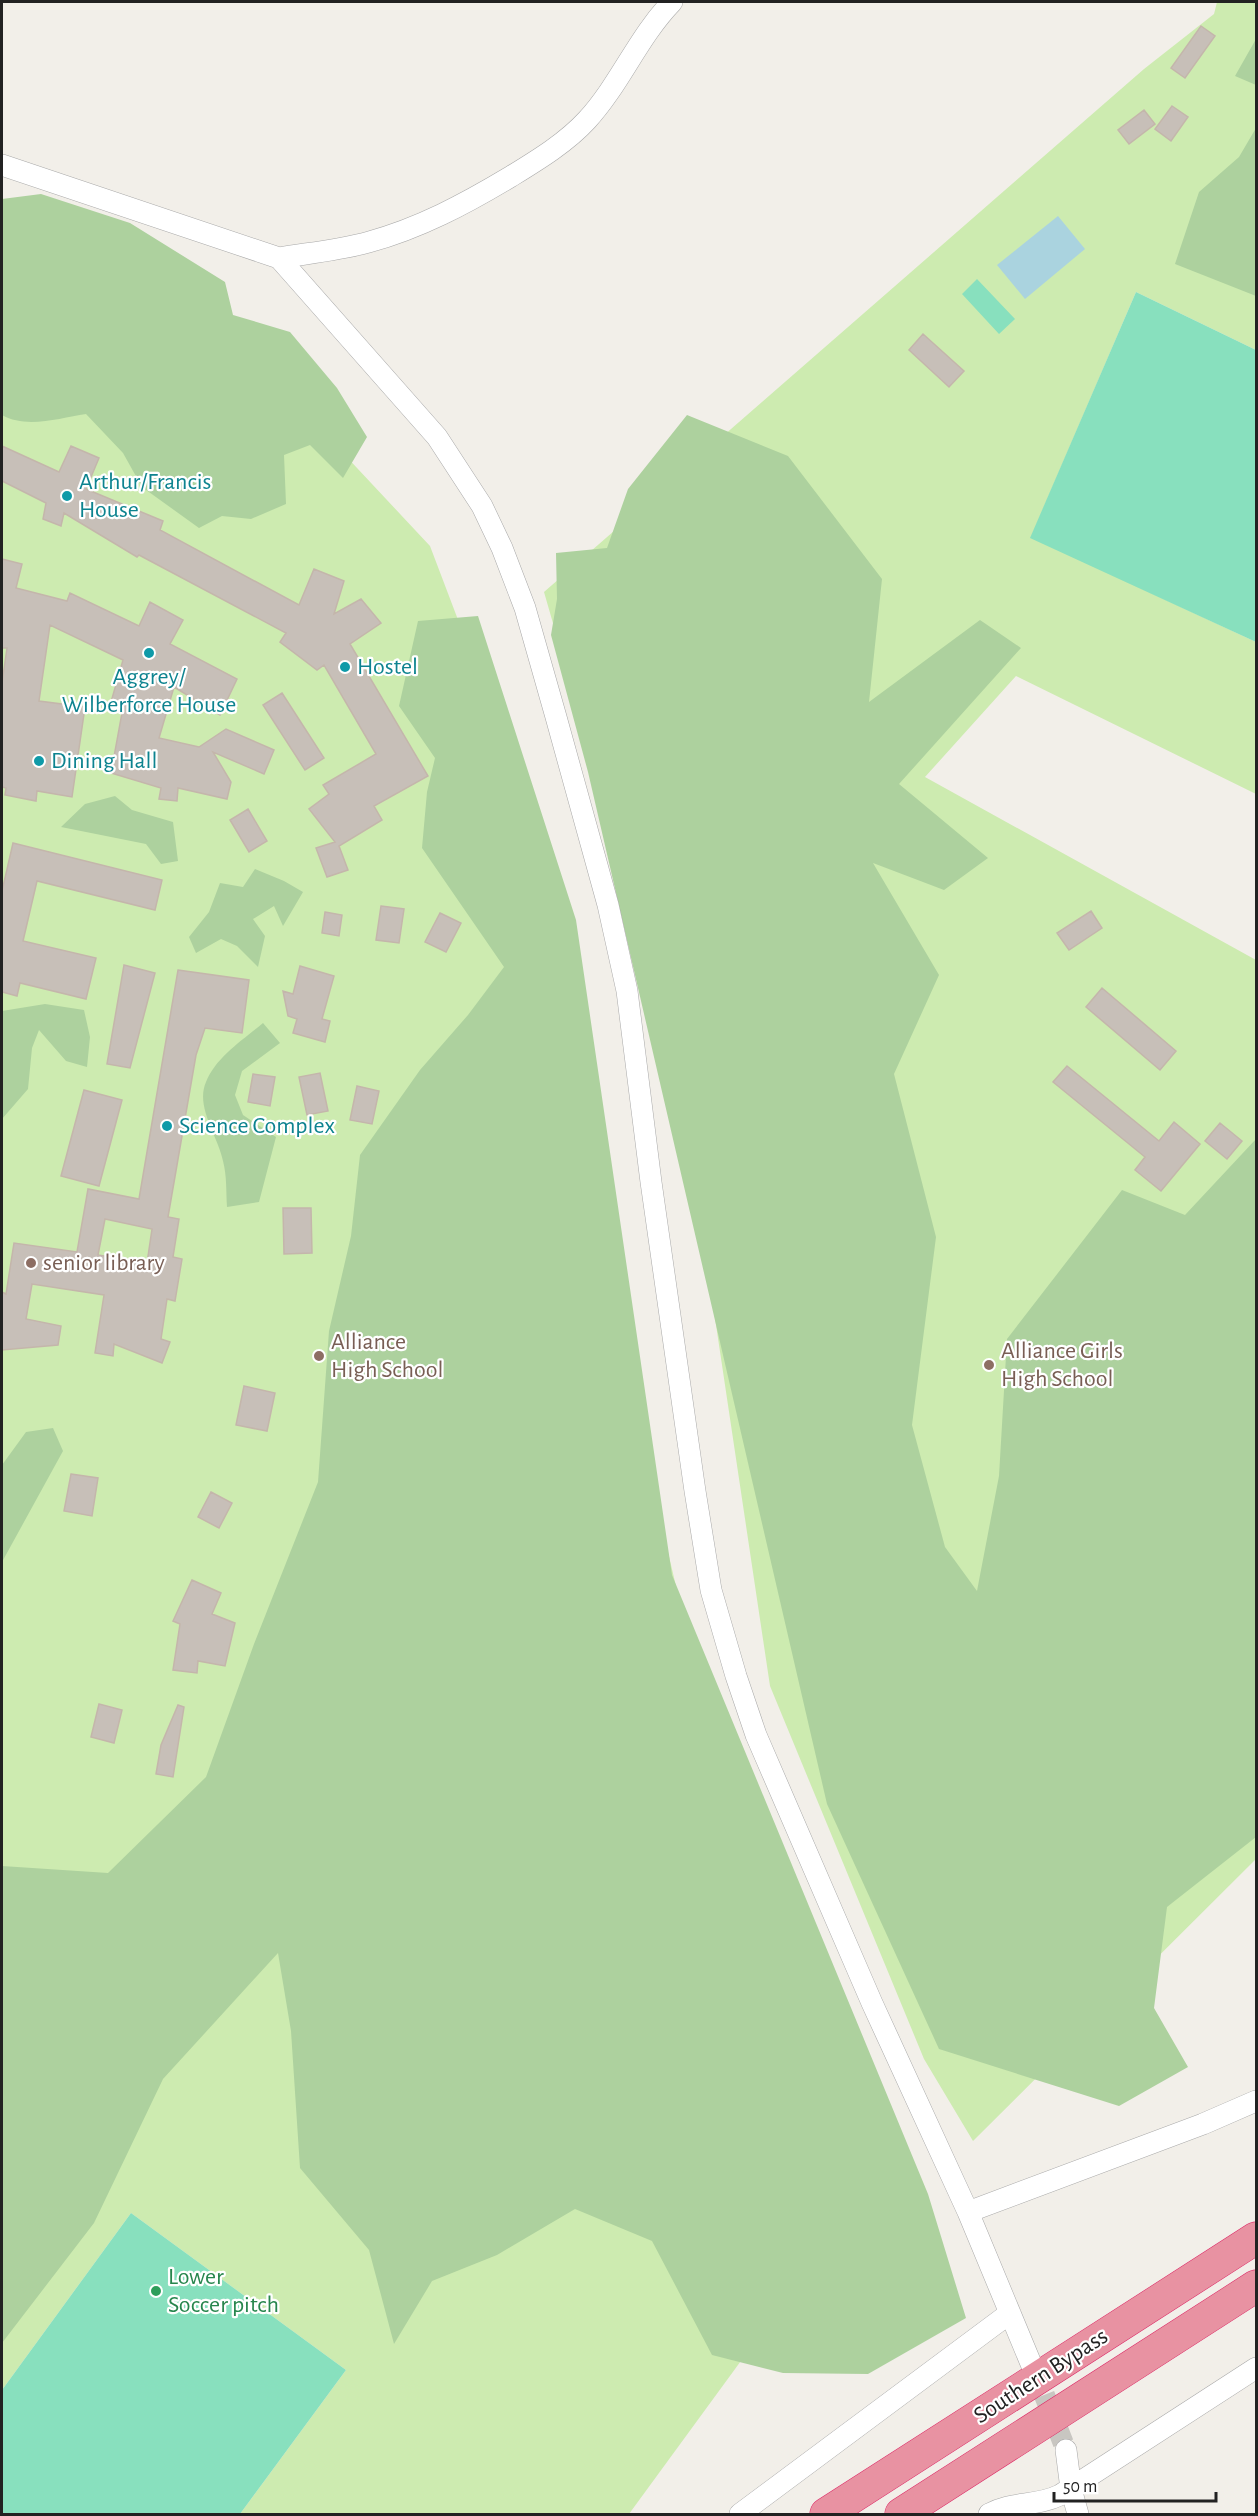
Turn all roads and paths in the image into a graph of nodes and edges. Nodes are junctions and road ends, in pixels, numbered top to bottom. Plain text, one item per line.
1 (672, 2) edge
2 (2, 165) edge
3 (279, 258) junction
4 (1257, 2101) edge
5 (968, 2212) junction
6 (1257, 2238) edge
7 (1257, 2286) edge
8 (1010, 2313) junction
9 (1032, 2366) tunnel mouth
10 (1257, 2368) edge
11 (1066, 2450) tunnel mouth
12 (1071, 2489) junction
13 (740, 2514) edge
14 (826, 2514) edge
15 (901, 2514) edge
16 (989, 2514) edge
17 (1078, 2514) edge

1 - 3 street
2 - 3 street
3 - 5 street
4 - 5 street
5 - 8 street
6 - 14 highway, Southern Bypass
7 - 15 highway, Southern Bypass
8 - 9 street
8 - 13 street
10 - 12 street
11 - 12 street
12 - 16 street
12 - 17 street

